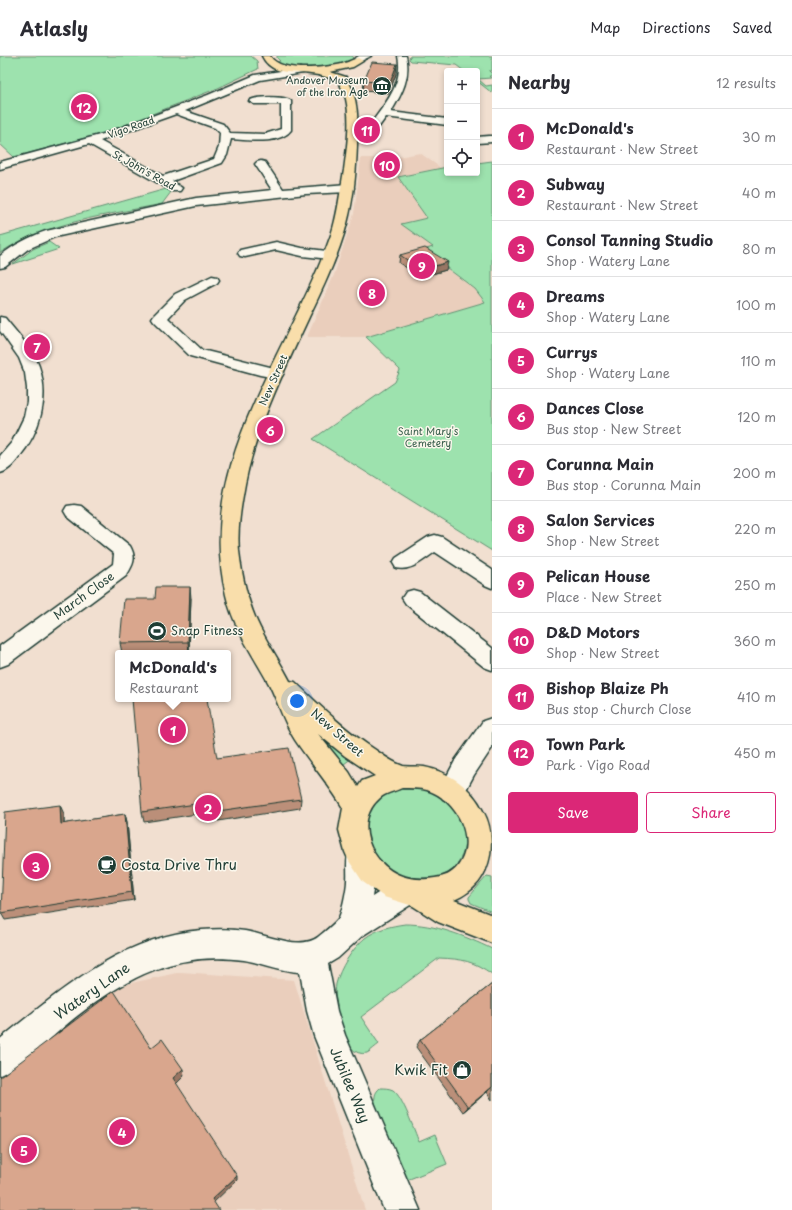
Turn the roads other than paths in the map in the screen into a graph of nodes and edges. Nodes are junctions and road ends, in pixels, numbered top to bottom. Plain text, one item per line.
1 (402, 56) edge
2 (266, 58) edge
3 (361, 58) edge
4 (300, 70) junction
5 (312, 71) junction
6 (359, 73) dead end
7 (258, 77) junction
8 (254, 101) dead end
9 (286, 101) junction
10 (297, 101) dead end
11 (176, 111) junction
12 (385, 114) junction
13 (444, 122) edge
14 (374, 126) dead end
15 (226, 136) junction
16 (489, 139) dead end
17 (480, 140) edge
18 (91, 141) junction
19 (2, 162) edge
20 (261, 164) dead end
21 (163, 180) junction
22 (348, 188) junction
23 (279, 192) junction
24 (196, 202) junction
25 (245, 253) dead end
26 (330, 255) junction
27 (0, 264) edge
28 (212, 280) dead end
29 (0, 321) edge
30 (276, 372) junction
31 (0, 467) edge
32 (74, 511) dead end
33 (403, 564) dead end
34 (492, 580) edge
35 (413, 598) dead end
36 (0, 658) edge
37 (492, 661) edge
38 (279, 681) junction
39 (492, 728) edge
40 (401, 777) junction
41 (452, 791) junction
42 (356, 807) junction
43 (486, 840) edge
44 (360, 857) junction
45 (412, 893) junction
46 (351, 927) junction
47 (492, 929) edge
48 (312, 956) junction
49 (0, 1059) edge
50 (402, 1210) edge

1 - 12 street
2 - 4 main road
2 - 7 street, Vigo Road
3 - 5 main road
3 - 6 main road
4 - 5 main road
4 - 7 street, Vigo Road
5 - 22 main road, New Street
7 - 11 street, Vigo Road
8 - 9 street
9 - 10 street
9 - 15 street
11 - 15 street
11 - 18 street, Vigo Road
12 - 13 street
12 - 14 street
15 - 21 street
16 - 17 street
18 - 19 street, Vigo Road
18 - 21 street, St John's Road
20 - 23 street
21 - 24 street, St John's Road
22 - 23 street
22 - 26 main road, New Street
23 - 24 street
24 - 27 street
25 - 26 street
26 - 30 main road, New Street
28 - 30 street
29 - 31 street
30 - 38 main road, New Street
32 - 36 street, March Close
33 - 34 street
35 - 37 street
38 - 40 main road, New Street
38 - 42 main road, New Street
39 - 41 street
40 - 41 main road, New Street
40 - 42 main road, New Street
41 - 43 main road, New Street
42 - 44 main road, New Street
43 - 45 main road, New Street
44 - 45 main road, New Street
44 - 46 street
45 - 46 street, Watery Lane
45 - 47 main road
46 - 48 street, Watery Lane
48 - 49 street, Watery Lane
48 - 50 street, Jubilee Way

